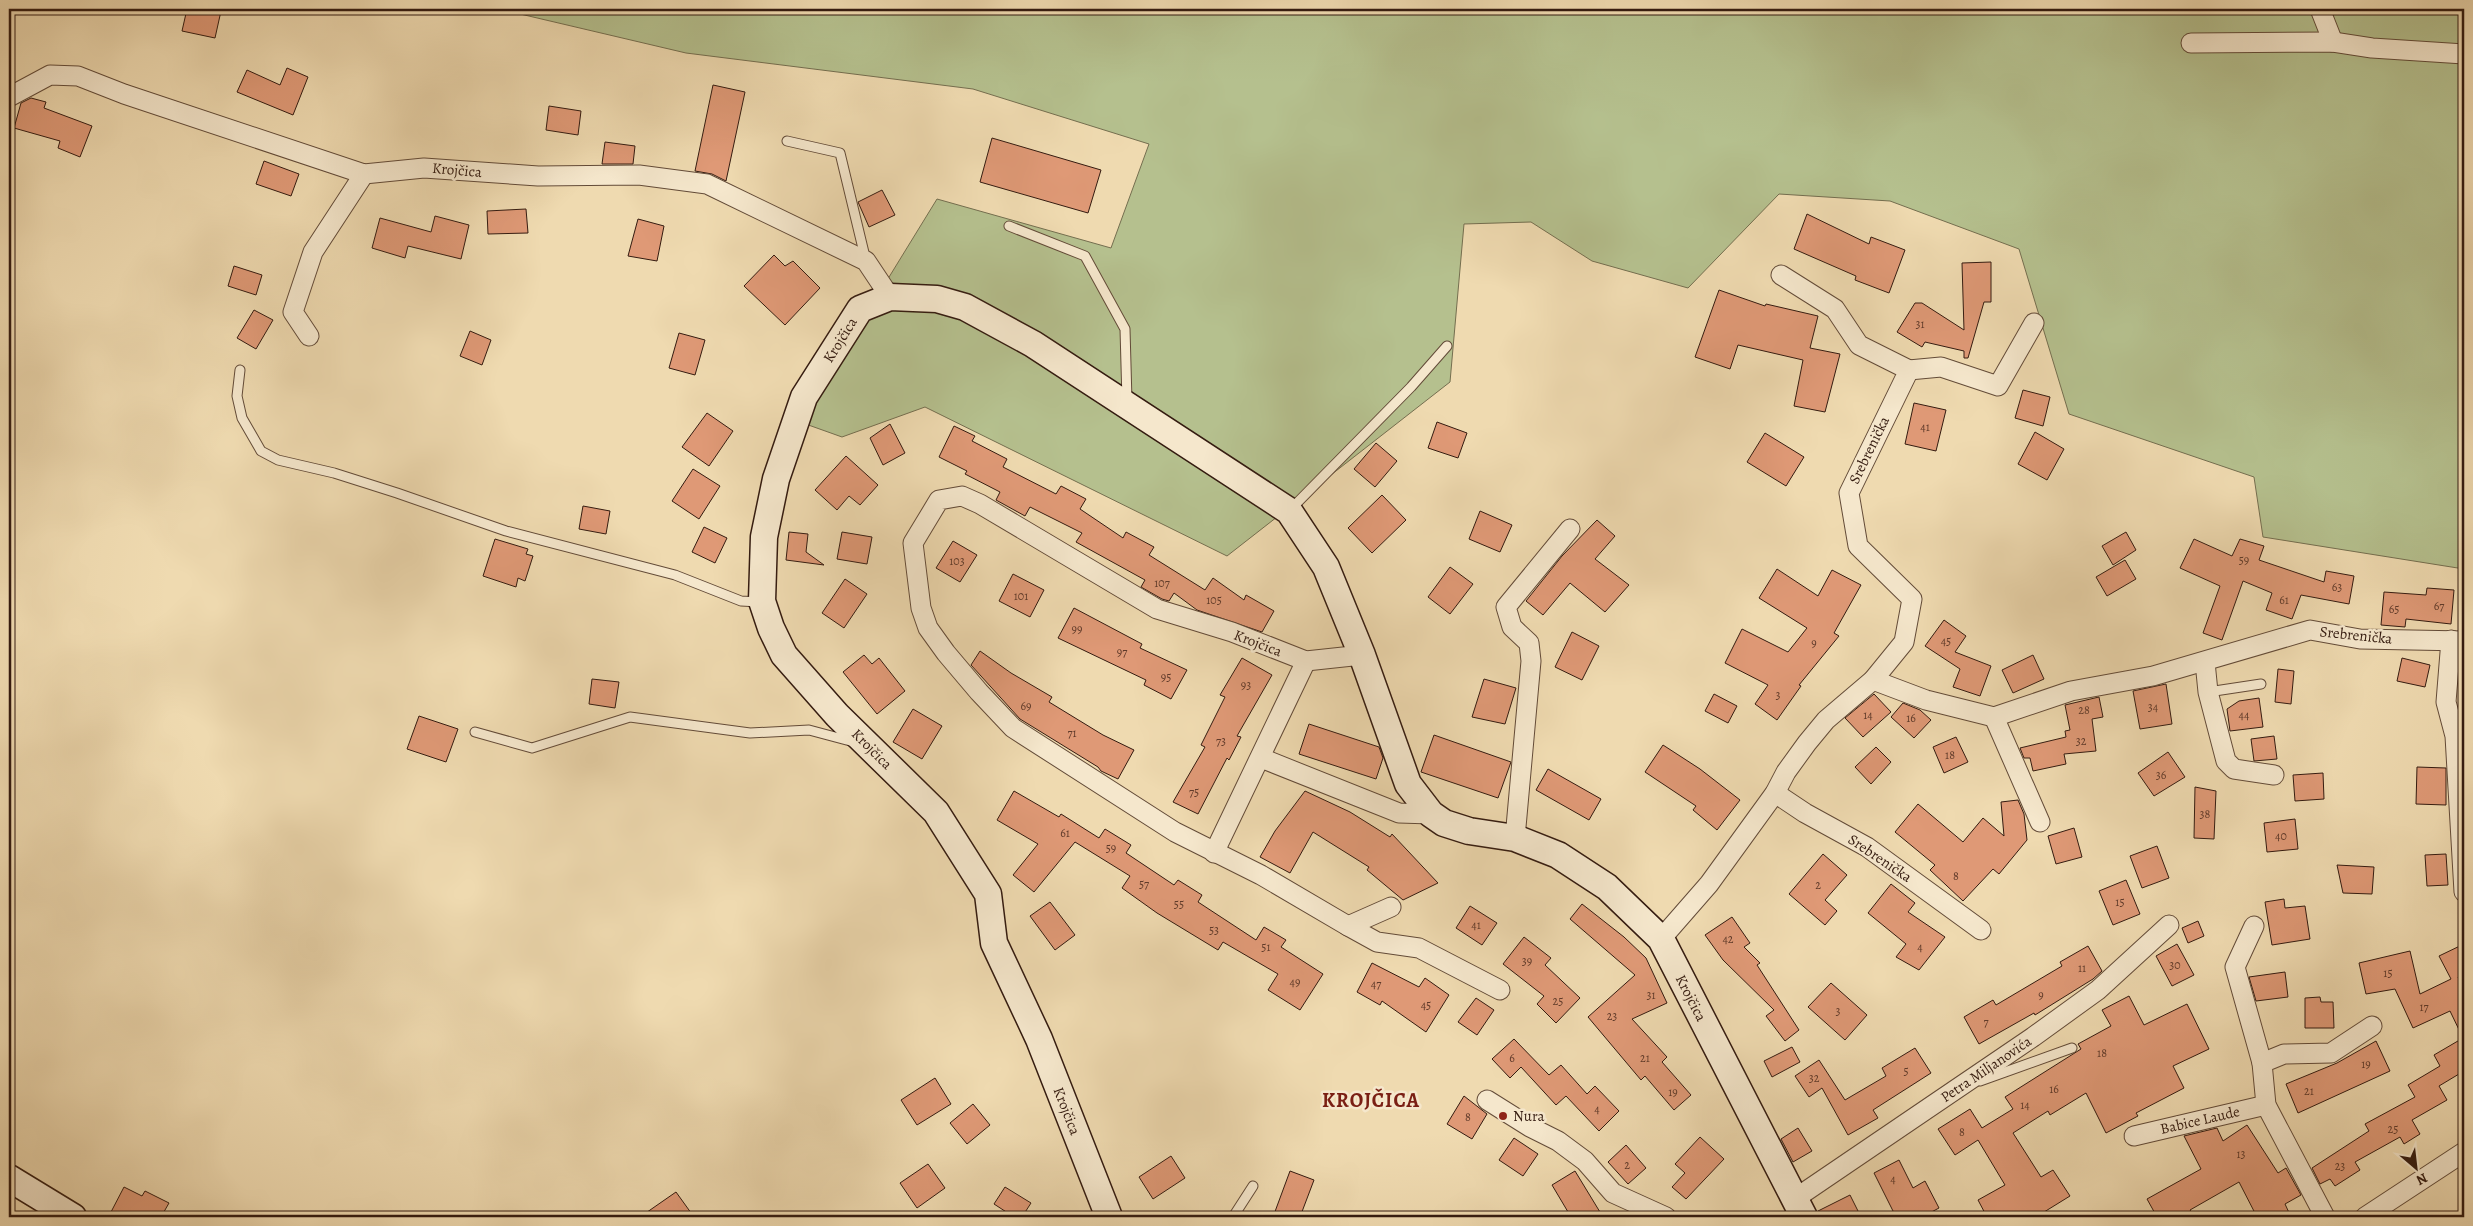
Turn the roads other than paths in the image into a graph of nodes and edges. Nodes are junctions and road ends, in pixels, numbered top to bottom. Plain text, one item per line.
1 (2320, 9) edge
2 (2333, 42) junction
3 (2191, 43) dead end
4 (2464, 54) edge
5 (9, 97) edge
6 (787, 141) dead end
7 (364, 174) junction
8 (1009, 226) dead end
9 (866, 261) junction
10 (1781, 275) dead end
11 (890, 297) junction
12 (2034, 323) dead end
13 (309, 336) dead end
14 (1447, 346) dead end
15 (240, 370) dead end
16 (1909, 370) junction
17 (1128, 406) junction
18 (1289, 511) junction
19 (1570, 529) dead end
20 (762, 601) junction
21 (2458, 641) edge
22 (1362, 655) junction
23 (1306, 661) junction
24 (2205, 662) junction
25 (1873, 680) junction
26 (2261, 684) dead end
27 (2208, 692) junction
28 (1994, 717) junction
29 (475, 732) dead end
30 (869, 746) junction
31 (1261, 758) junction
32 (2274, 775) dead end
33 (1775, 793) junction
34 (1431, 814) junction
35 (2040, 822) dead end
36 (1515, 838) junction
37 (1214, 853) junction
38 (2464, 892) edge
39 (1391, 907) dead end
40 (2169, 925) dead end
41 (1348, 926) junction
42 (2254, 926) dead end
43 (1981, 930) dead end
44 (1661, 939) junction
45 (1500, 990) dead end
46 (2372, 1026) dead end
47 (2072, 1048) dead end
48 (2262, 1062) junction
49 (1958, 1089) junction
50 (1487, 1100) dead end
51 (2266, 1104) junction
52 (2134, 1136) dead end
53 (2464, 1152) edge
54 (9, 1178) edge
55 (1253, 1186) dead end
56 (1799, 1209) edge
57 (73, 1217) edge
58 (1109, 1217) edge
59 (1233, 1217) edge
60 (1666, 1217) edge
61 (2325, 1217) edge
62 (2365, 1217) edge

1 - 2 street
2 - 3 street
2 - 4 street
5 - 7 street, Krojčica
6 - 9 lane
7 - 9 street, Krojčica
7 - 13 street
8 - 17 lane
9 - 11 street
10 - 16 street
11 - 17 main road, Krojčica
11 - 20 main road, Krojčica
12 - 16 street
14 - 18 lane
15 - 20 lane
16 - 25 street, Srebrenička
17 - 18 main road, Krojčica
18 - 22 main road, Krojčica
19 - 36 street
20 - 30 main road, Krojčica
21 - 24 street, Srebrenička
21 - 38 street, Srebrenička
22 - 23 street, Krojčica
22 - 34 main road, Krojčica
23 - 31 street
23 - 37 street, Krojčica
24 - 27 street
24 - 28 street, Srebrenička
25 - 28 street
25 - 33 street, Srebrenička
26 - 27 lane
27 - 32 street
28 - 35 street
29 - 30 lane
30 - 58 main road, Krojčica
31 - 34 street
31 - 37 street
33 - 43 street, Srebrenička
33 - 44 street, Srebrenička
34 - 36 main road, Krojčica
36 - 44 main road, Krojčica
37 - 41 street, Krojčica
39 - 41 street
40 - 49 street, Petra Miljanovića
41 - 45 street, Krojčica
42 - 48 street
44 - 56 main road, Krojčica
46 - 48 street
47 - 49 lane
48 - 51 street
49 - 56 street, Petra Miljanovića
50 - 60 street
51 - 52 street, Babice Laude
51 - 61 street
53 - 62 street
54 - 57 main road
55 - 59 lane

